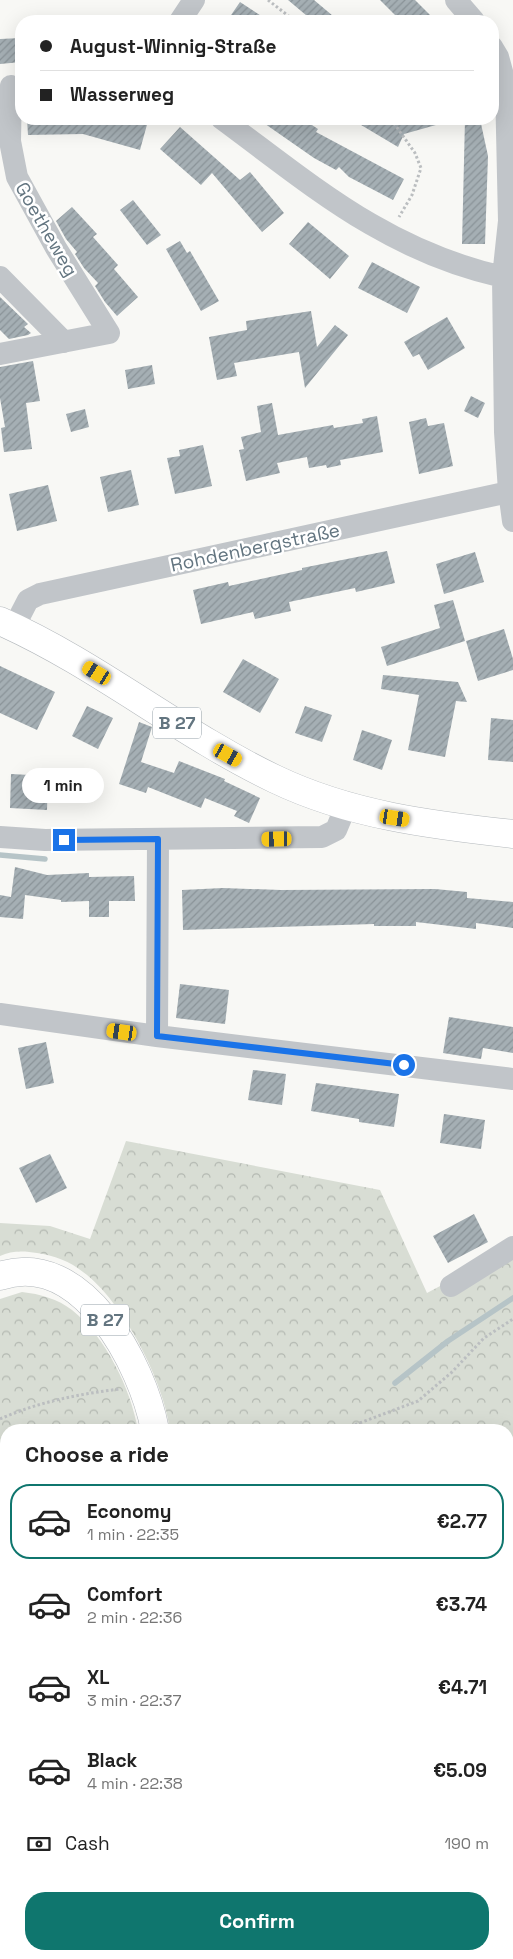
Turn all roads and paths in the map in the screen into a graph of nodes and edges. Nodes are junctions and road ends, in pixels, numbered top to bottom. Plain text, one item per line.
1 (194, 0) edge
2 (268, 0) edge
3 (456, 0) edge
4 (184, 15) edge
5 (287, 15) edge
6 (469, 15) edge
7 (499, 61) edge
8 (11, 85) edge
9 (230, 125) edge
10 (395, 125) edge
11 (511, 221) edge
12 (388, 236) junction
13 (0, 277) edge
14 (502, 277) junction
15 (64, 342) junction
16 (0, 354) edge
17 (511, 491) edge
18 (513, 521) edge
19 (7, 624) edge
20 (346, 806) junction
21 (513, 834) edge
22 (0, 837) edge
23 (158, 839) junction
24 (0, 1014) edge
25 (157, 1036) junction
26 (513, 1079) edge
27 (513, 1247) edge
28 (0, 1276) edge
29 (452, 1286) dead end
30 (513, 1319) edge
31 (142, 1386) junction
32 (0, 1419) edge
33 (153, 1424) edge
34 (357, 1424) edge

1 - 4 street
2 - 5 path
3 - 6 street
7 - 11 street
8 - 15 street, Goetheweg
9 - 12 street
10 - 12 path
11 - 14 street
12 - 14 street
13 - 15 street
14 - 17 street
15 - 16 street
17 - 18 street
17 - 19 street, Rohdenbergstraße
19 - 20 main road, B 27
20 - 21 main road, B 27
20 - 23 street
22 - 23 street
23 - 25 street
24 - 25 street
25 - 26 street
27 - 29 street
28 - 31 main road, B 27
30 - 34 path
31 - 32 path
31 - 33 main road, B 27

